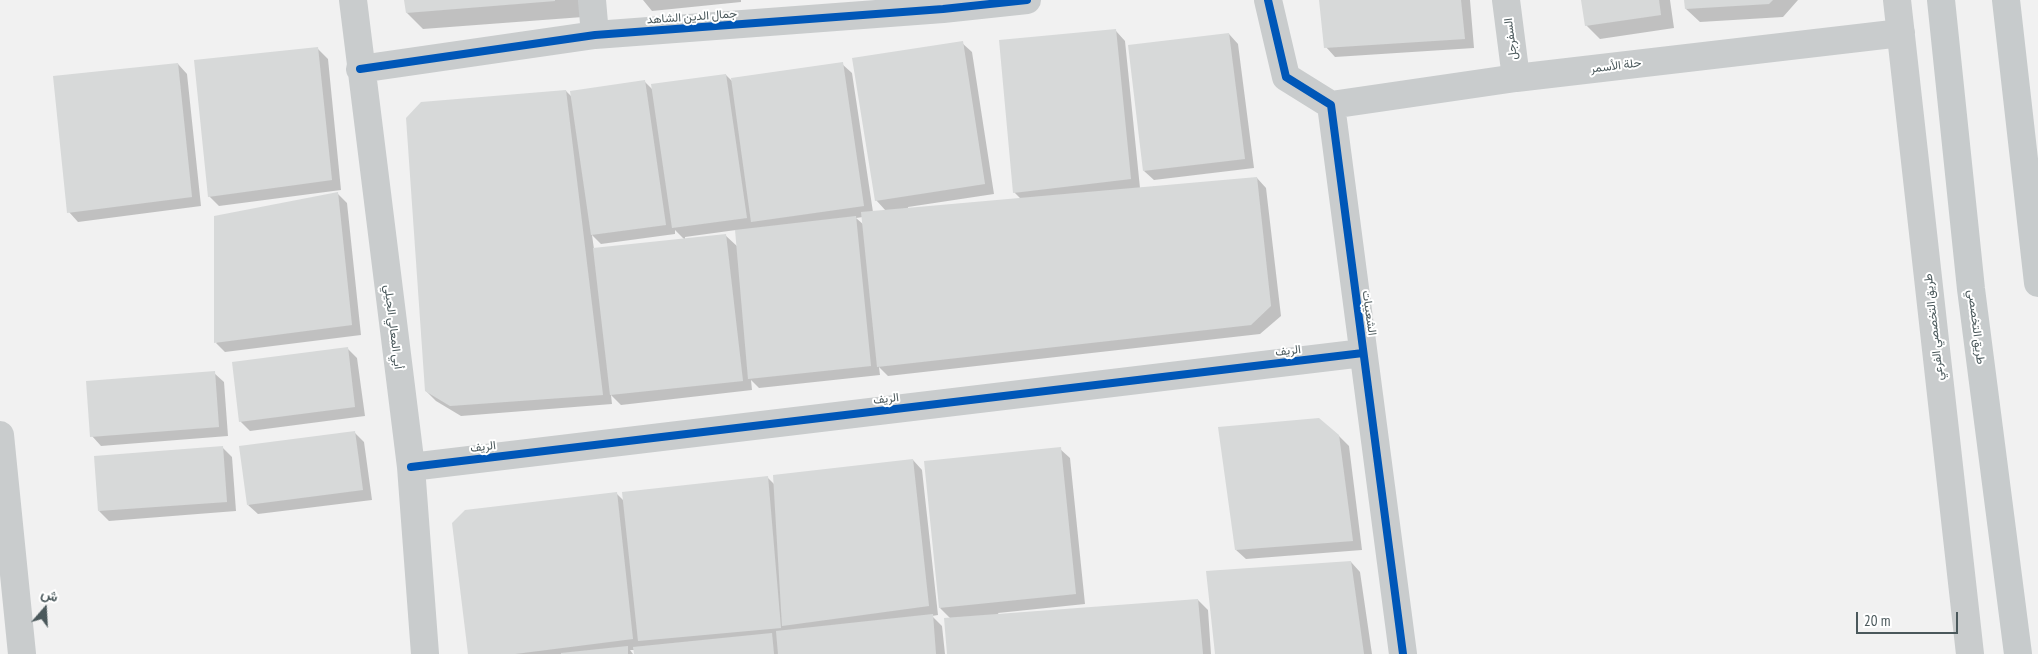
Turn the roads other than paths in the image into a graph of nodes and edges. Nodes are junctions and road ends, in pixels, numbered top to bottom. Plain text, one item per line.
1 (353, 0) edge
2 (592, 0) edge
3 (1027, 0) edge
4 (1268, 0) edge
5 (1506, 0) edge
6 (1898, 0) edge
7 (1941, 0) edge
8 (2006, 0) edge
9 (942, 4) edge
10 (1901, 33) junction
11 (595, 36) junction
12 (360, 68) junction
13 (1516, 78) junction
14 (1330, 105) junction
15 (2038, 283) edge
16 (1363, 353) junction
17 (0, 435) edge
18 (411, 467) junction
19 (8, 583) edge
20 (1966, 627) junction
21 (22, 654) edge
22 (425, 654) edge
23 (1403, 654) edge
24 (1955, 654) edge
25 (1970, 654) edge
26 (2018, 654) edge

1 - 12 street, أبي المعالي الجيلي
2 - 11 street
3 - 9 street, جمال الدين الشاهد
4 - 14 street
5 - 13 street, السفرجل
6 - 10 street, طريق التخصصي الفرعي
7 - 26 main road, طريق التخصصي
8 - 15 main road
9 - 11 street, جمال الدين الشاهد
10 - 13 street, حلة الأسمر
10 - 20 street, طريق التخصصي الفرعي
11 - 12 street, جمال الدين الشاهد
12 - 18 street, أبي المعالي الجيلي
13 - 14 street, حلة الأسمر
14 - 16 street, الشعيبات
16 - 18 street, الريف
16 - 23 street, الشعيبات
17 - 19 street
18 - 22 street, أبي المعالي الجيلي
19 - 21 street
20 - 24 street
20 - 25 street, طريق التخصصي الفرعي

